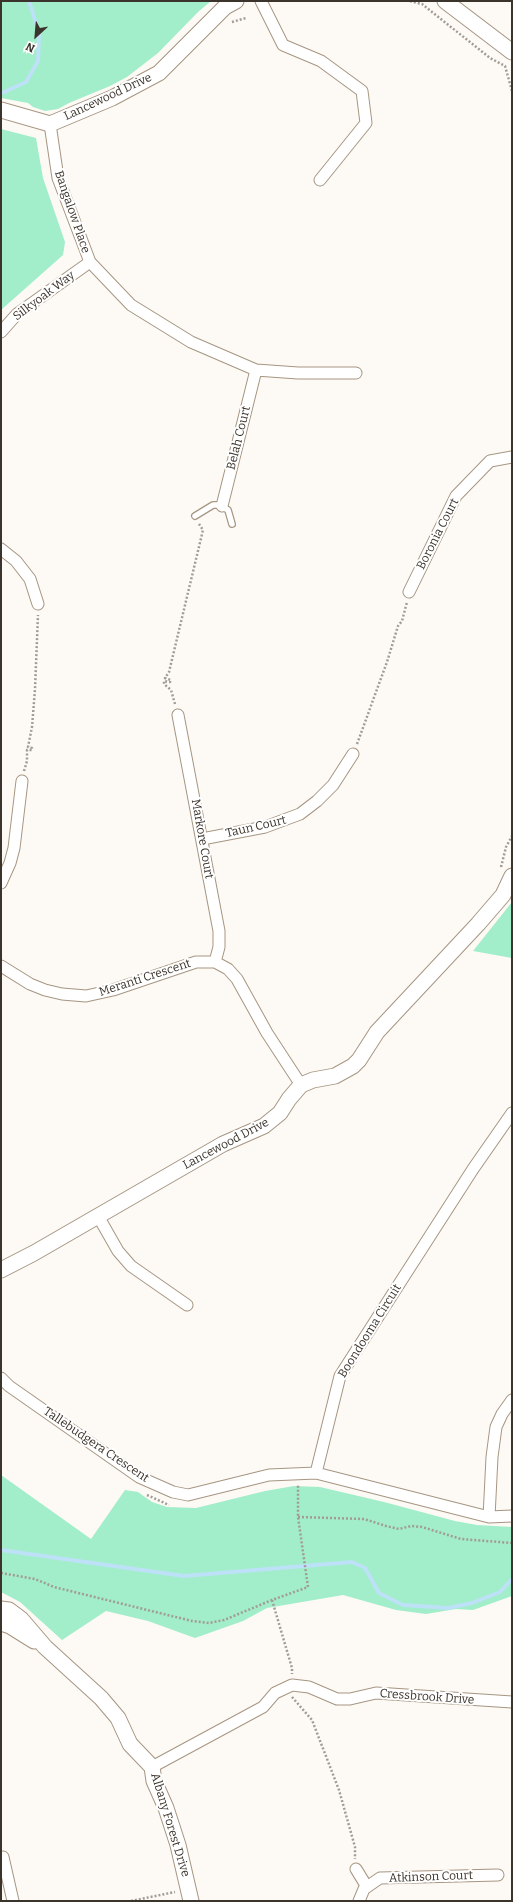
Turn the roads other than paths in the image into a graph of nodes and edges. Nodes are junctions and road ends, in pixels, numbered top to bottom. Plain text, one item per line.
1 (236, 1) edge
2 (261, 1) edge
3 (445, 1) edge
4 (512, 52) edge
5 (1, 110) edge
6 (50, 124) junction
7 (320, 180) dead end
8 (90, 262) junction
9 (1, 332) edge
10 (256, 370) junction
11 (356, 373) dead end
12 (512, 457) edge
13 (222, 506) junction
14 (195, 516) road end
15 (232, 524) dead end
16 (1, 550) edge
17 (409, 592) road end
18 (38, 604) road end
19 (178, 715) road end
20 (352, 754) road end
21 (22, 781) road end
22 (202, 839) junction
23 (512, 876) edge
24 (1, 882) edge
25 (215, 962) junction
26 (1, 966) edge
27 (301, 1085) junction
28 (512, 1113) edge
29 (98, 1216) junction
30 (1, 1270) edge
31 (187, 1305) dead end
32 (1, 1378) edge
33 (512, 1400) edge
34 (316, 1473) junction
35 (512, 1516) edge
36 (489, 1517) junction
37 (1, 1609) edge
38 (1, 1623) edge
39 (45, 1647) junction
40 (512, 1702) edge
41 (152, 1767) junction
42 (4, 1857) dead end
43 (356, 1869) road end
44 (498, 1875) dead end
45 (367, 1887) junction
46 (190, 1895) edge
47 (13, 1901) edge
48 (359, 1901) edge

1 - 6 street, Lancewood Drive
2 - 7 street
3 - 4 street
5 - 6 street, Lancewood Drive
6 - 8 street, Bangalow Place
8 - 9 street, Silkyoak Way
8 - 10 street, Bangalow Place
10 - 11 street, Bangalow Place
10 - 13 street, Belah Court
12 - 17 street, Boronia Court
13 - 14 lane
13 - 15 lane
16 - 18 street
19 - 22 street, Markore Court
20 - 22 street, Taun Court
21 - 24 street
22 - 25 street, Markore Court
23 - 27 street
25 - 26 street, Meranti Crescent
25 - 27 street
27 - 29 street, Lancewood Drive
28 - 34 street, Boondooma Circuit
29 - 30 street, Lancewood Drive
29 - 31 street
32 - 34 street, Tallebudgera Crescent
33 - 36 street
34 - 36 street
35 - 36 street
37 - 39 street, Albany Forest Drive
38 - 39 street, Albany Forest Drive
39 - 41 street, Albany Forest Drive
40 - 41 street, Cressbrook Drive
41 - 46 street, Albany Forest Drive
42 - 47 street
43 - 45 street
44 - 45 street, Atkinson Court
45 - 48 street

